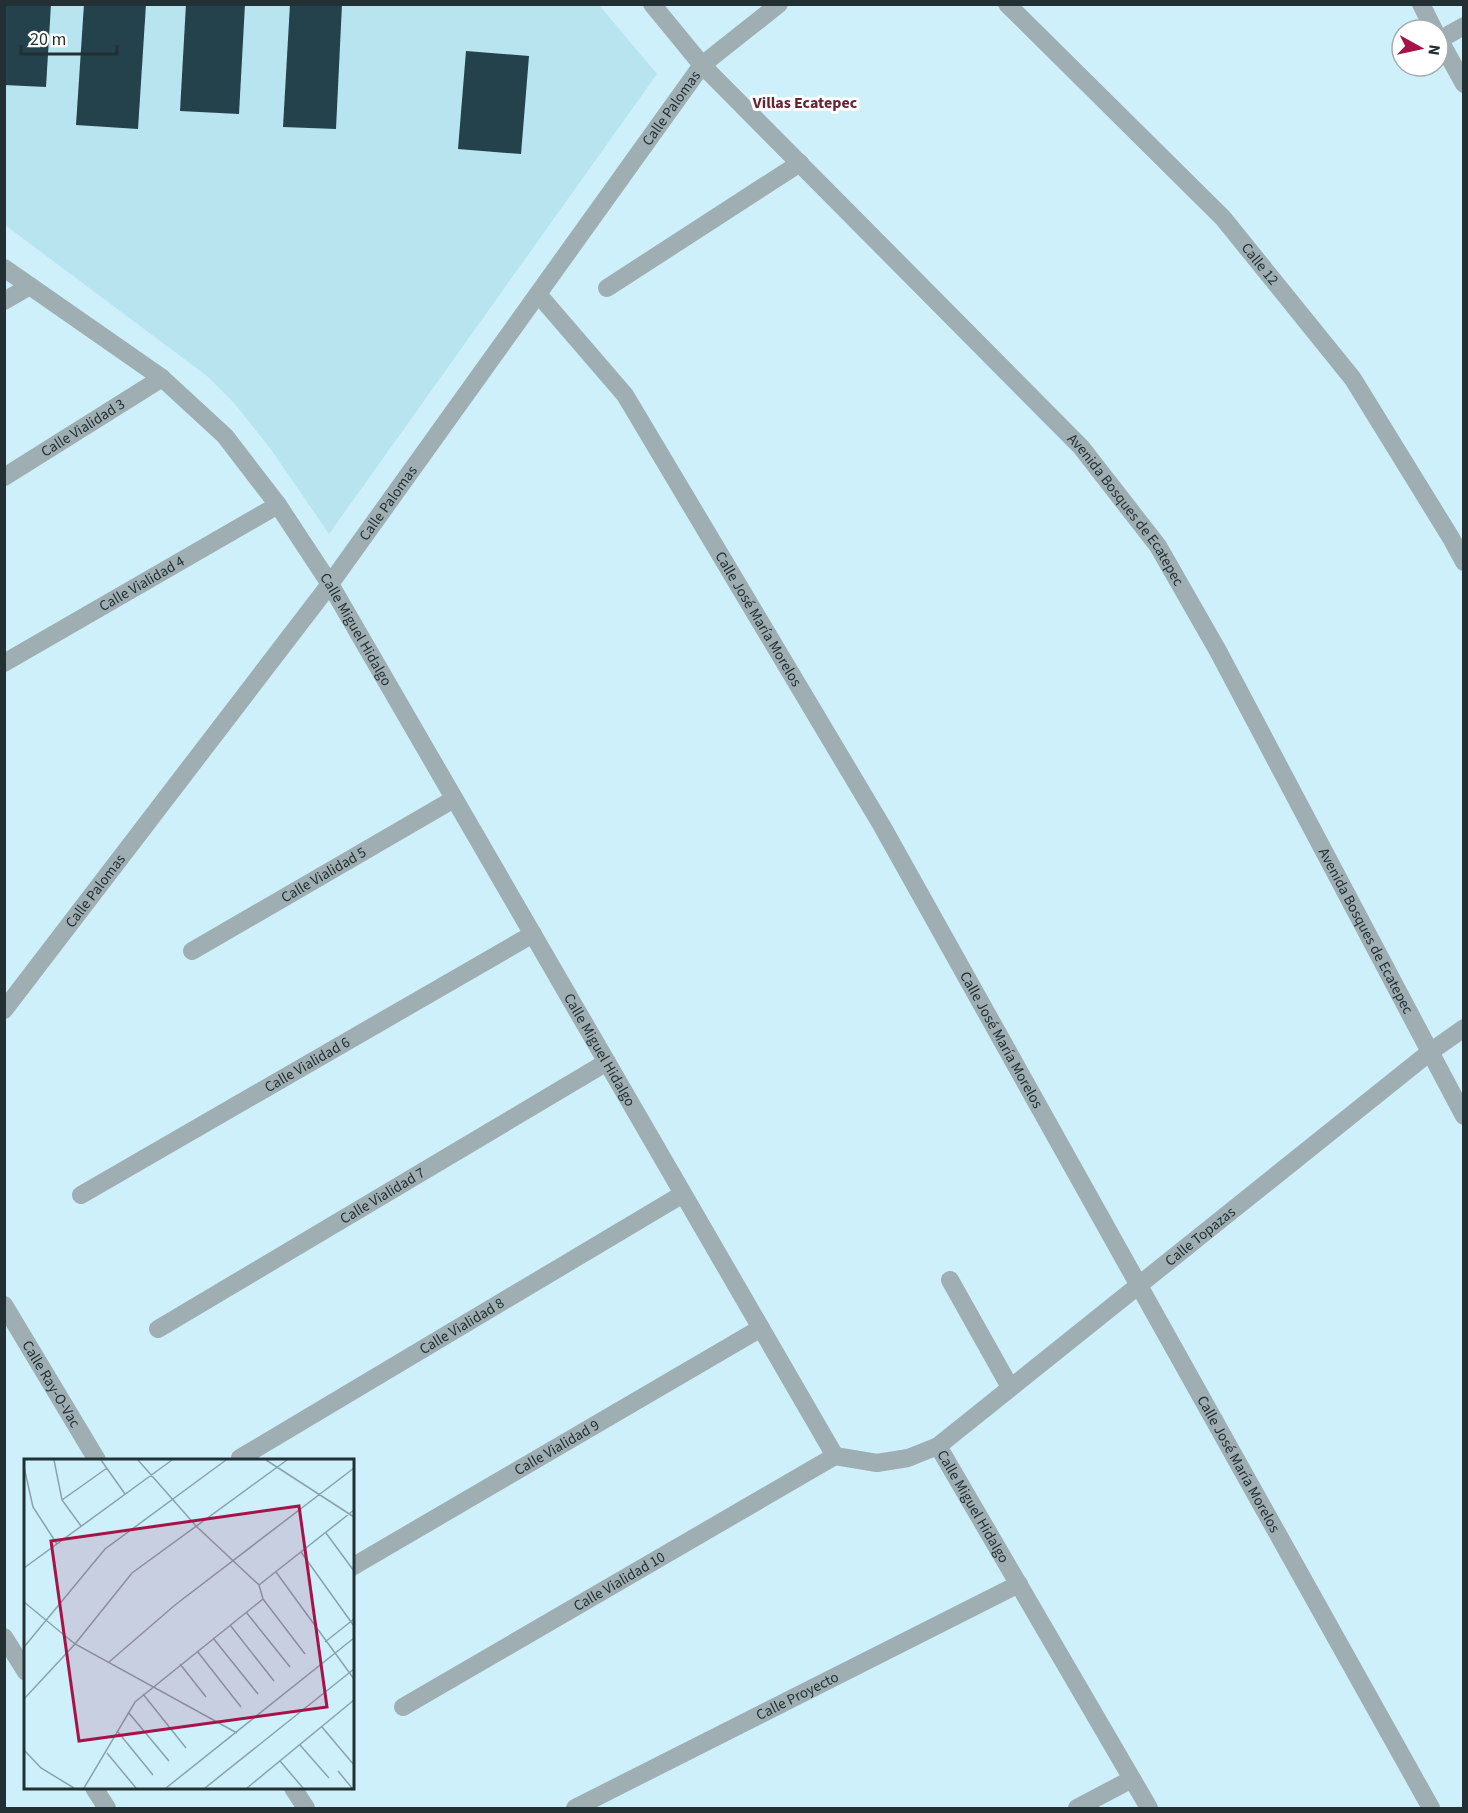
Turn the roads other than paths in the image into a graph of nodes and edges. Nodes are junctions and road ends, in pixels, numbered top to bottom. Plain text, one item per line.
1 (652, 4) edge
2 (779, 4) edge
3 (1006, 4) edge
4 (1420, 4) edge
5 (1427, 18) edge
6 (1450, 59) edge
7 (702, 65) junction
8 (1464, 84) edge
9 (800, 163) junction
10 (4, 268) edge
11 (30, 286) junction
12 (607, 288) dead end
13 (538, 294) junction
14 (4, 301) edge
15 (162, 378) junction
16 (4, 477) edge
17 (278, 505) junction
18 (1464, 562) edge
19 (330, 584) junction
20 (4, 663) edge
21 (454, 799) junction
22 (532, 934) junction
23 (192, 951) dead end
24 (4, 1010) edge
25 (1464, 1028) edge
26 (1430, 1052) junction
27 (606, 1062) junction
28 (1464, 1116) edge
29 (683, 1194) junction
30 (81, 1196) dead end
31 (950, 1280) dead end
32 (1140, 1284) junction
33 (4, 1305) edge
34 (761, 1328) junction
35 (158, 1329) dead end
36 (1010, 1387) junction
37 (938, 1446) junction
38 (835, 1456) junction
39 (240, 1458) dead end
40 (97, 1459) edge
41 (354, 1566) edge
42 (1019, 1584) junction
43 (4, 1637) edge
44 (24, 1669) edge
45 (403, 1707) dead end
46 (1132, 1779) junction
47 (95, 1789) edge
48 (294, 1789) edge
49 (107, 1809) edge
50 (306, 1809) edge
51 (575, 1809) edge
52 (1077, 1809) edge
53 (1149, 1809) edge
54 (1431, 1809) edge

1 - 7 street, Avenida Bosques de Ecatepec
2 - 7 street, Calle Palomas
3 - 18 street, Calle 12
4 - 5 street
6 - 8 street
7 - 9 street, Avenida Bosques de Ecatepec
7 - 13 street, Calle Palomas
9 - 12 street
9 - 26 street, Avenida Bosques de Ecatepec
10 - 11 street, Calle Miguel Hidalgo
11 - 14 street
11 - 15 street, Calle Miguel Hidalgo
13 - 19 street, Calle Palomas
13 - 32 street, Calle José María Morelos
15 - 16 street, Calle Vialidad 3
15 - 17 street, Calle Miguel Hidalgo
17 - 19 street, Calle Miguel Hidalgo
17 - 20 street, Calle Vialidad 4
19 - 21 street, Calle Miguel Hidalgo
19 - 24 street, Calle Palomas
21 - 22 street, Calle Miguel Hidalgo
21 - 23 street, Calle Vialidad 5
22 - 27 street, Calle Miguel Hidalgo
22 - 30 street, Calle Vialidad 6
25 - 26 street, Calle Topazas
26 - 28 street, Avenida Bosques de Ecatepec
26 - 32 street, Calle Topazas
27 - 29 street, Calle Miguel Hidalgo
27 - 35 street, Calle Vialidad 7
29 - 34 street, Calle Miguel Hidalgo
29 - 39 street, Calle Vialidad 8
31 - 36 street
32 - 36 street, Calle Topazas
32 - 54 street, Calle José María Morelos
33 - 40 street, Calle Ray-O-Vac
34 - 38 street, Calle Miguel Hidalgo
34 - 41 street, Calle Vialidad 9
36 - 37 street, Calle Topazas
37 - 38 street, Calle Miguel Hidalgo
37 - 42 street, Calle Miguel Hidalgo
38 - 45 street, Calle Vialidad 10
42 - 46 street, Calle Miguel Hidalgo
42 - 51 street, Calle Proyecto
43 - 44 street
46 - 52 street
46 - 53 street, Calle Miguel Hidalgo
47 - 49 street
48 - 50 street

